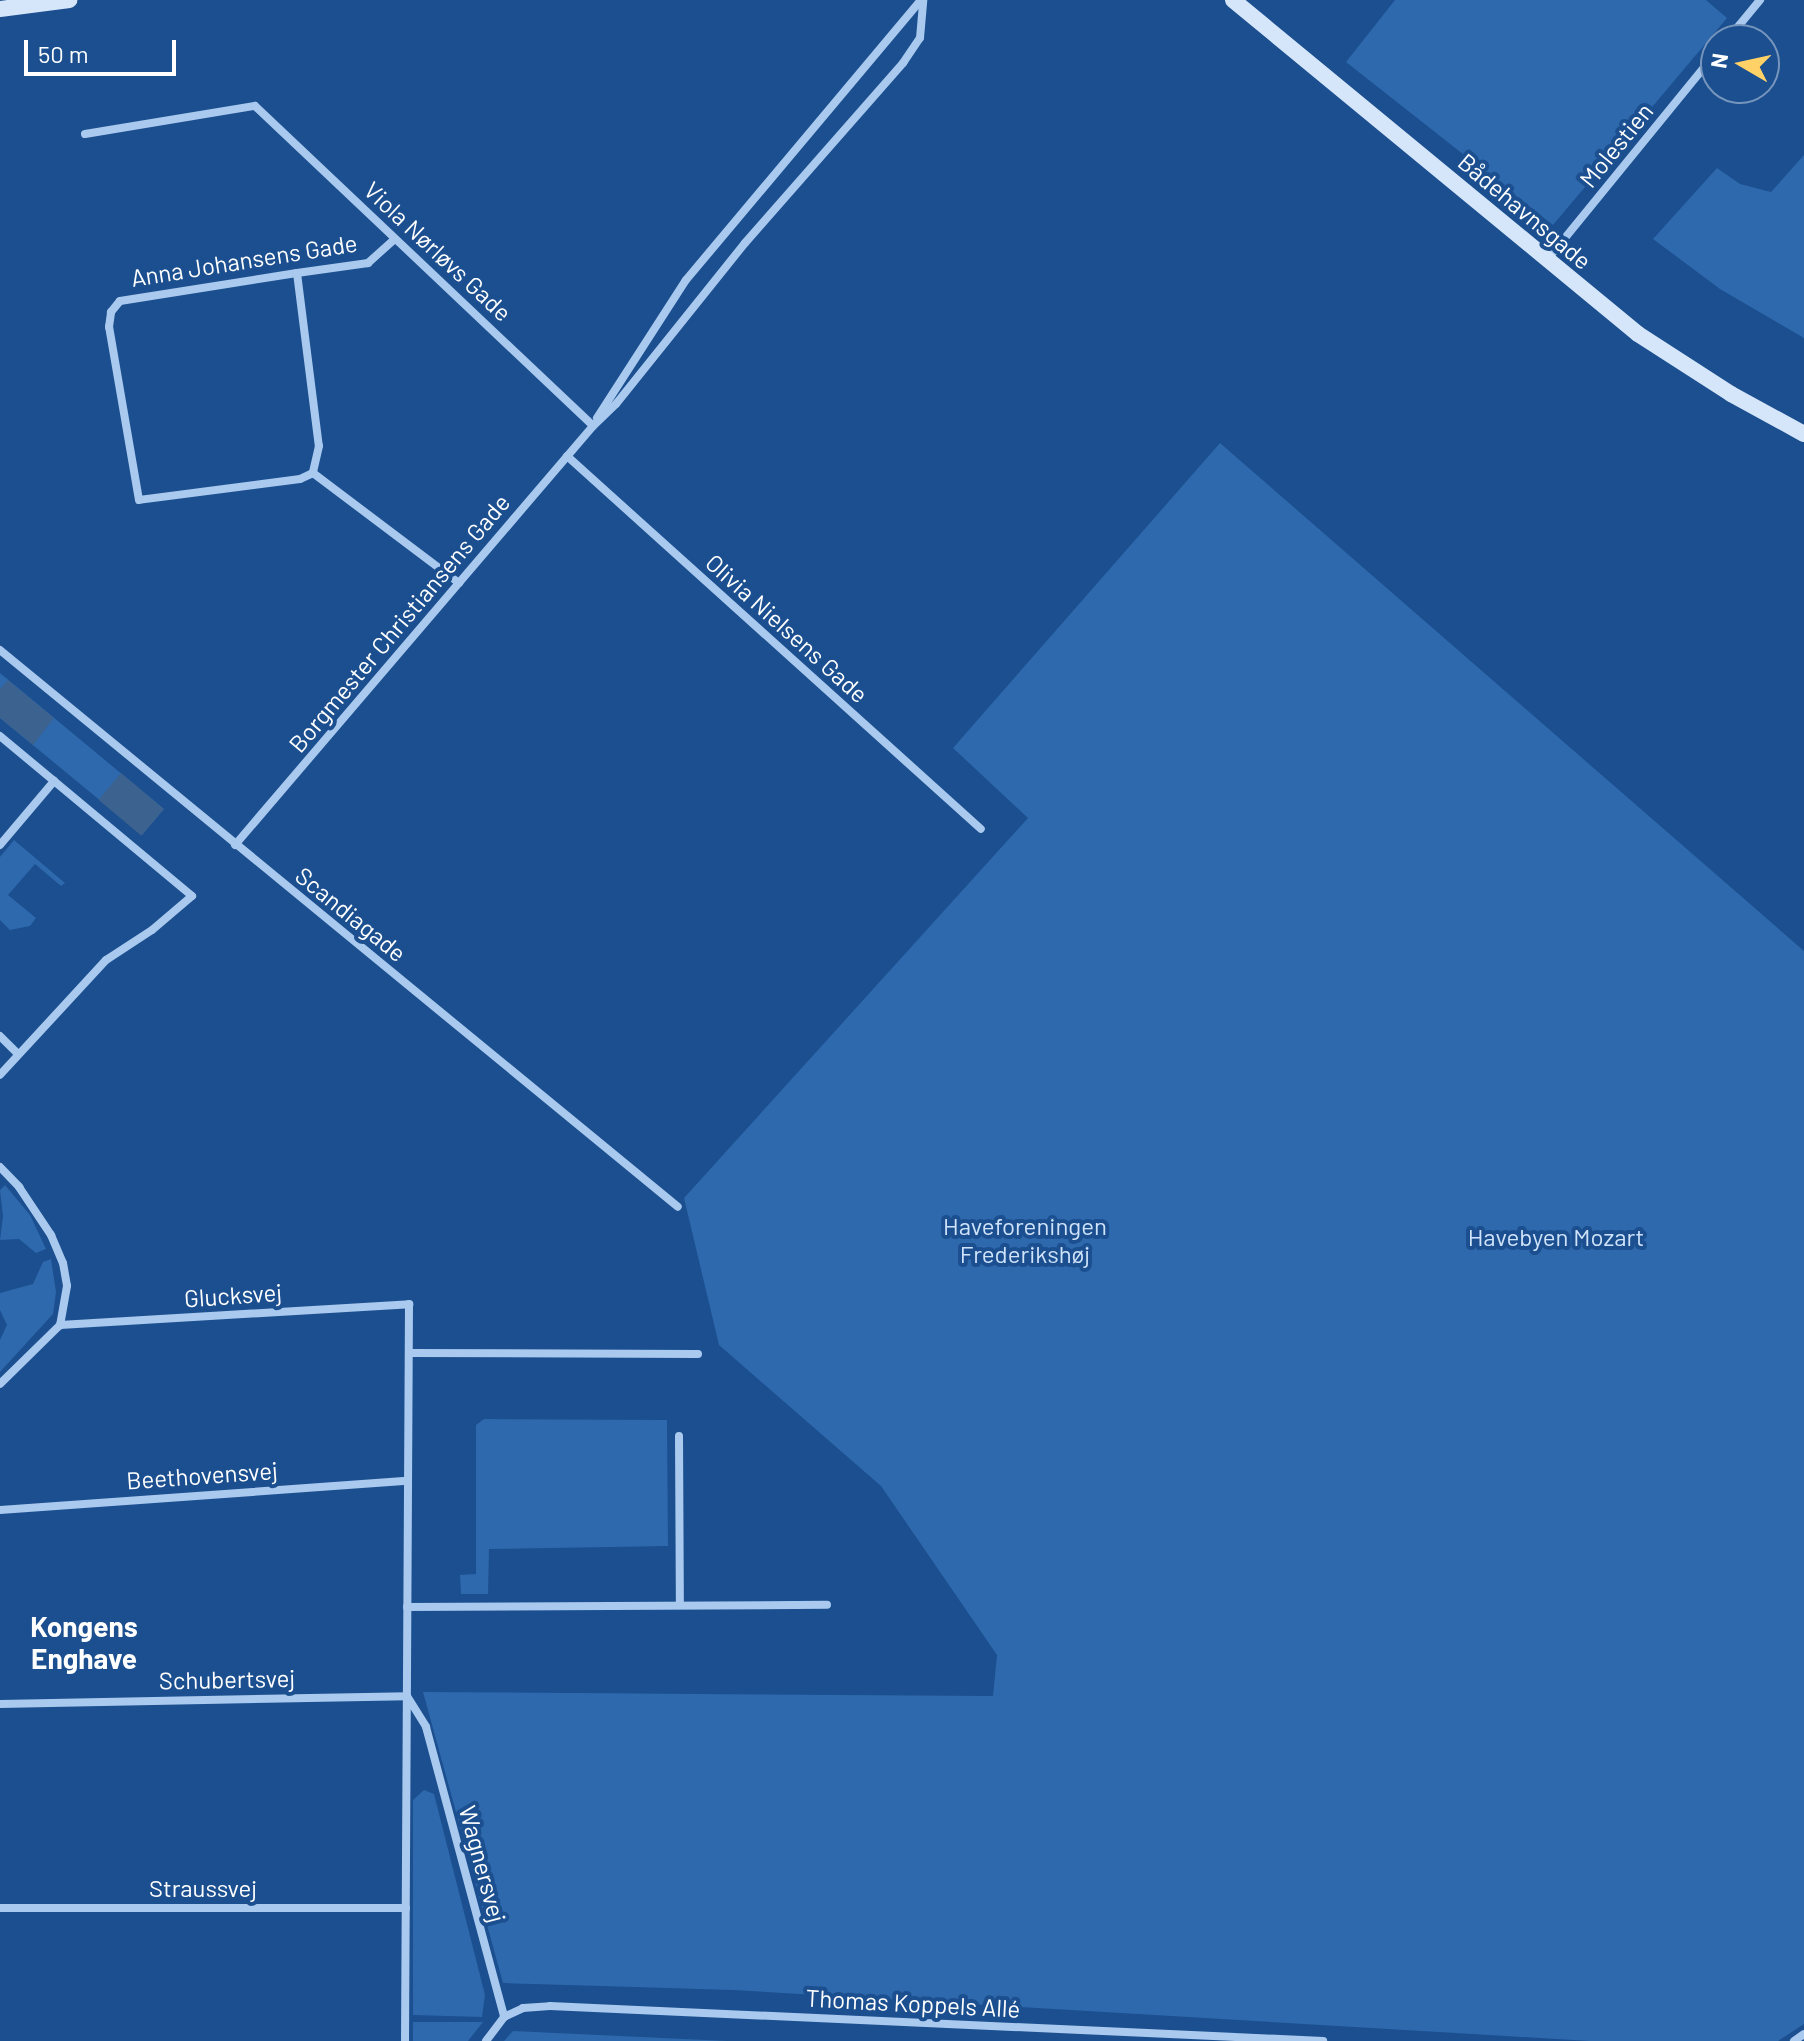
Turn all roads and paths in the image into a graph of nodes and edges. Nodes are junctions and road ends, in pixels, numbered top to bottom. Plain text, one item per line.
1 (69, 0) edge
2 (922, 0) edge
3 (1760, 0) edge
4 (1240, 3) edge
5 (0, 9) edge
6 (1740, 24) edge
7 (1700, 72) edge
8 (85, 134) dead end
9 (395, 239) junction
10 (1546, 260) junction
11 (297, 273) junction
12 (593, 426) junction
13 (1804, 434) edge
14 (567, 456) junction
15 (313, 473) junction
16 (459, 583) junction
17 (0, 650) edge
18 (0, 736) edge
19 (54, 781) junction
20 (981, 829) dead end
21 (0, 845) edge
22 (235, 845) junction
23 (0, 1036) edge
24 (18, 1054) junction
25 (0, 1075) edge
26 (0, 1167) edge
27 (678, 1207) dead end
28 (60, 1325) junction
29 (409, 1353) junction
30 (698, 1354) dead end
31 (0, 1384) edge
32 (679, 1436) dead end
33 (407, 1481) junction
34 (0, 1510) edge
35 (680, 1605) junction
36 (827, 1605) dead end
37 (407, 1607) junction
38 (407, 1696) junction
39 (0, 1704) edge
40 (0, 1908) edge
41 (406, 1908) junction
42 (504, 2017) junction
43 (1804, 2034) edge
44 (405, 2041) edge
45 (486, 2041) edge
46 (1323, 2041) edge
47 (1794, 2041) edge

1 - 5 street
2 - 12 street, Borgmester Christiansens Gade
2 - 12 street, Borgmester Christiansens Gade
3 - 6 street
4 - 10 street, Bådehavnsgade
7 - 10 street, Molestien
8 - 9 street, Viola Nørløvs Gade
9 - 11 street, Anna Johansens Gade
9 - 12 street, Viola Nørløvs Gade
10 - 13 street, Bådehavnsgade
11 - 15 street
11 - 15 street, Anna Johansens Gade
12 - 14 street, Borgmester Christiansens Gade
14 - 16 street, Borgmester Christiansens Gade
14 - 20 street, Olivia Nielsens Gade
15 - 16 street
16 - 22 street, Borgmester Christiansens Gade
17 - 22 street, Scandiagade
18 - 19 street
19 - 21 street
19 - 24 street
22 - 27 street, Scandiagade
23 - 24 street
24 - 25 street
26 - 28 street
28 - 29 street, Glucksvej
28 - 31 street
29 - 30 street
29 - 33 street
32 - 35 street
33 - 34 street, Beethovensvej
33 - 37 street
35 - 36 street
35 - 37 street
37 - 38 street
38 - 39 street, Schubertsvej
38 - 41 street
38 - 42 street, Wagnersvej
40 - 41 street, Straussvej
41 - 44 street
42 - 45 street
42 - 46 street, Thomas Koppels Allé
43 - 47 street

